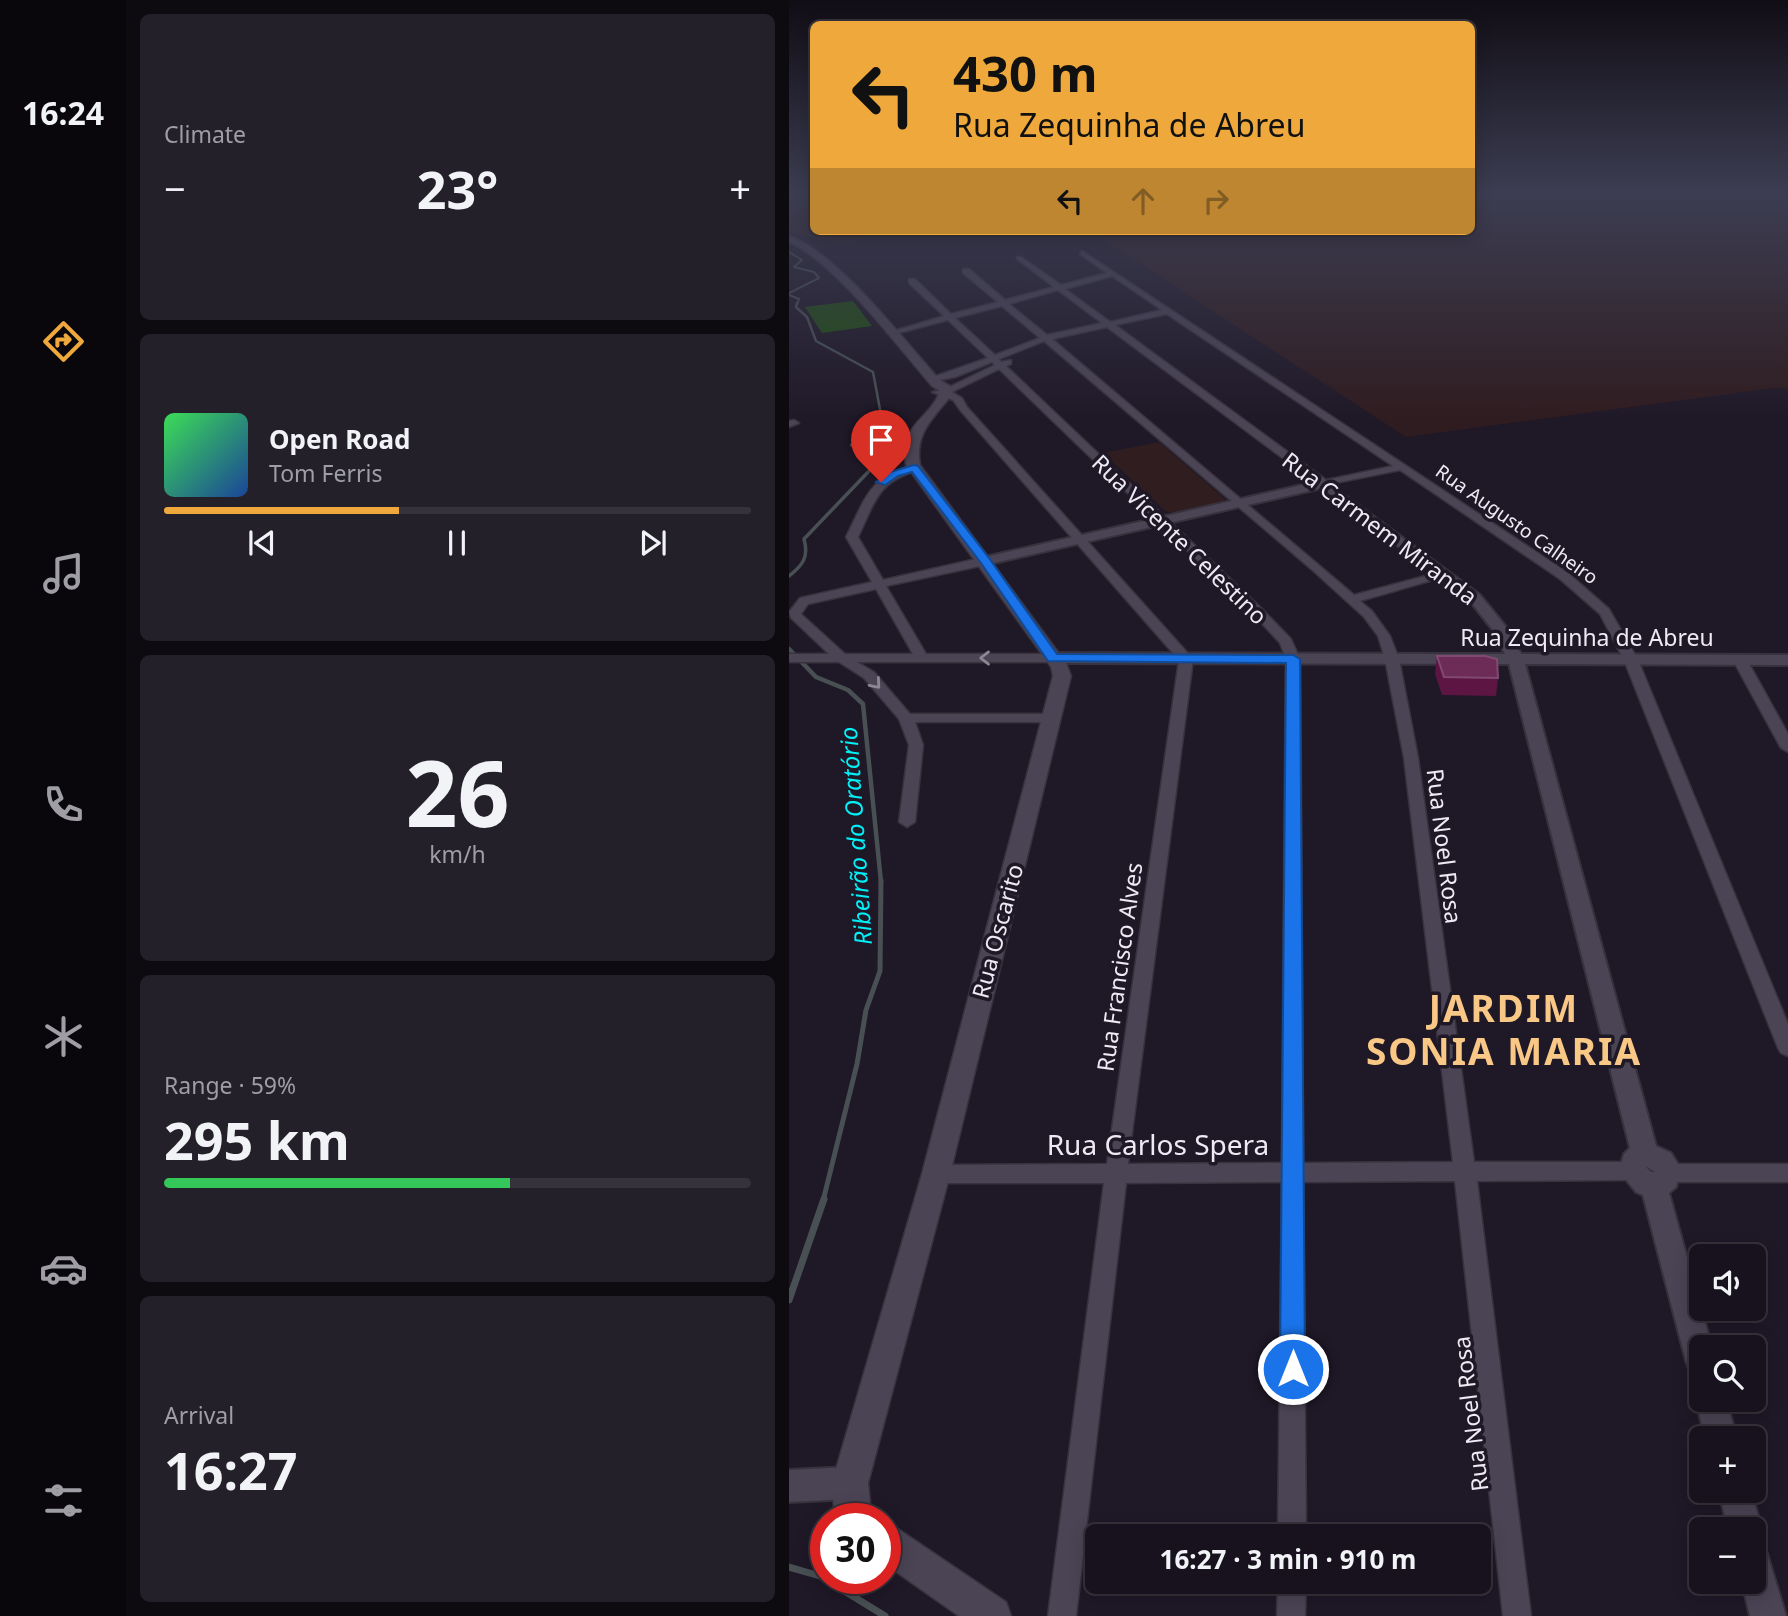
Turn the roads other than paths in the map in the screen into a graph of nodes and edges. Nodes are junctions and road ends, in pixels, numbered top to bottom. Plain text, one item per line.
1 (834, 269) edge
2 (1034, 269) edge
3 (1105, 269) edge
4 (966, 271) dead end
5 (1111, 274) junction
6 (912, 281) dead end
7 (1058, 288) junction
8 (1004, 303) junction
9 (1172, 314) junction
10 (949, 317) junction
11 (1110, 326) junction
12 (891, 333) junction
13 (1050, 342) junction
14 (996, 361) junction
15 (938, 391) junction
16 (962, 407) junction
17 (1401, 467) junction
18 (914, 468) junction
19 (1324, 484) junction
20 (1241, 503) junction
21 (1160, 520) junction
22 (1077, 539) junction
23 (985, 561) junction
24 (1444, 575) junction
25 (878, 584) junction
26 (1351, 599) junction
27 (840, 657) junction
28 (921, 657) junction
29 (792, 658) edge
30 (1053, 658) junction
31 (1186, 659) junction
32 (1293, 659) junction
33 (1392, 659) junction
34 (1516, 660) junction
35 (1631, 660) junction
36 (1740, 660) junction
37 (1788, 660) edge
38 (906, 718) junction
39 (1053, 718) junction
40 (1788, 748) edge
41 (907, 822) dead end
42 (1788, 1048) edge
43 (1650, 1171) junction
44 (1294, 1173) junction
45 (1465, 1173) junction
46 (1788, 1173) edge
47 (936, 1174) junction
48 (1116, 1174) junction
49 (1694, 1335) edge
50 (850, 1483) junction
51 (789, 1486) edge
52 (852, 1503) edge
53 (1292, 1524) edge
54 (901, 1553) edge
55 (1292, 1594) edge
56 (1762, 1594) edge
57 (992, 1616) edge
58 (1062, 1616) edge
59 (1291, 1616) edge
60 (1517, 1616) edge
61 (1768, 1616) edge

1 - 12 main road
2 - 7 street, Rua Carmem Miranda
3 - 5 street, Rua Augusto Calheiro
4 - 8 street, Rua Noel Rosa
5 - 7 street
5 - 9 street, Rua Augusto Calheiro
6 - 10 street, Rua Vicente Celestino
7 - 8 street
7 - 11 street, Rua Carmem Miranda
8 - 10 street
8 - 13 street, Rua Noel Rosa
9 - 11 street
9 - 17 street, Rua Augusto Calheiro
10 - 12 street
10 - 14 street, Rua Vicente Celestino
11 - 13 street
11 - 19 street, Rua Carmem Miranda
12 - 15 main road
13 - 14 street
13 - 20 street, Rua Noel Rosa
14 - 15 street
14 - 15 street
14 - 21 street, Rua Vicente Celestino
15 - 16 main road
15 - 16 street
15 - 18 main road
16 - 22 street
17 - 19 street
17 - 35 street, Rua Augusto Calheiro
18 - 23 main road, Rua Oscarito
18 - 25 street
19 - 20 street
19 - 24 street, Rua Carmem Miranda
20 - 21 street
20 - 26 street, Rua Noel Rosa
21 - 22 street
21 - 32 street, Rua Vicente Celestino
22 - 23 street
22 - 31 street
23 - 25 street
23 - 30 main road, Rua Oscarito
24 - 26 street
24 - 34 street, Rua Carmem Miranda
25 - 27 street
25 - 28 street
26 - 33 street, Rua Noel Rosa
27 - 28 street, Rua Zequinha de Abreu
27 - 29 street, Rua Zequinha de Abreu
27 -> 38 street
30 -> 28 street, Rua Zequinha de Abreu
30 - 31 street, Rua Zequinha de Abreu
30 - 39 main road, Rua Oscarito
31 - 32 street, Rua Zequinha de Abreu
31 - 48 street, Rua Francisco Alves
32 - 33 street, Rua Zequinha de Abreu
32 - 44 street
33 - 34 street, Rua Zequinha de Abreu
33 - 45 street, Rua Noel Rosa
34 - 35 street, Rua Zequinha de Abreu
34 - 43 street, Rua Carmem Miranda
35 - 36 street, Rua Zequinha de Abreu
35 - 42 street, Rua Augusto Calheiro
36 - 37 street, Rua Zequinha de Abreu
36 - 40 street
38 - 39 street
38 - 41 street
39 - 47 main road, Rua Oscarito
43 - 45 street, Rua Carlos Spera
43 - 46 street, Rua Carlos Spera
43 - 49 street, Rua Carmem Miranda
44 - 45 street, Rua Carlos Spera
44 - 48 street, Rua Carlos Spera
44 - 53 street
45 - 60 street, Rua Noel Rosa
47 - 48 street, Rua Carlos Spera
47 - 50 main road, Rua Oscarito
48 - 58 street, Rua Francisco Alves
50 - 51 street
50 - 52 main road
54 - 57 main road
55 - 59 street
56 - 61 street

